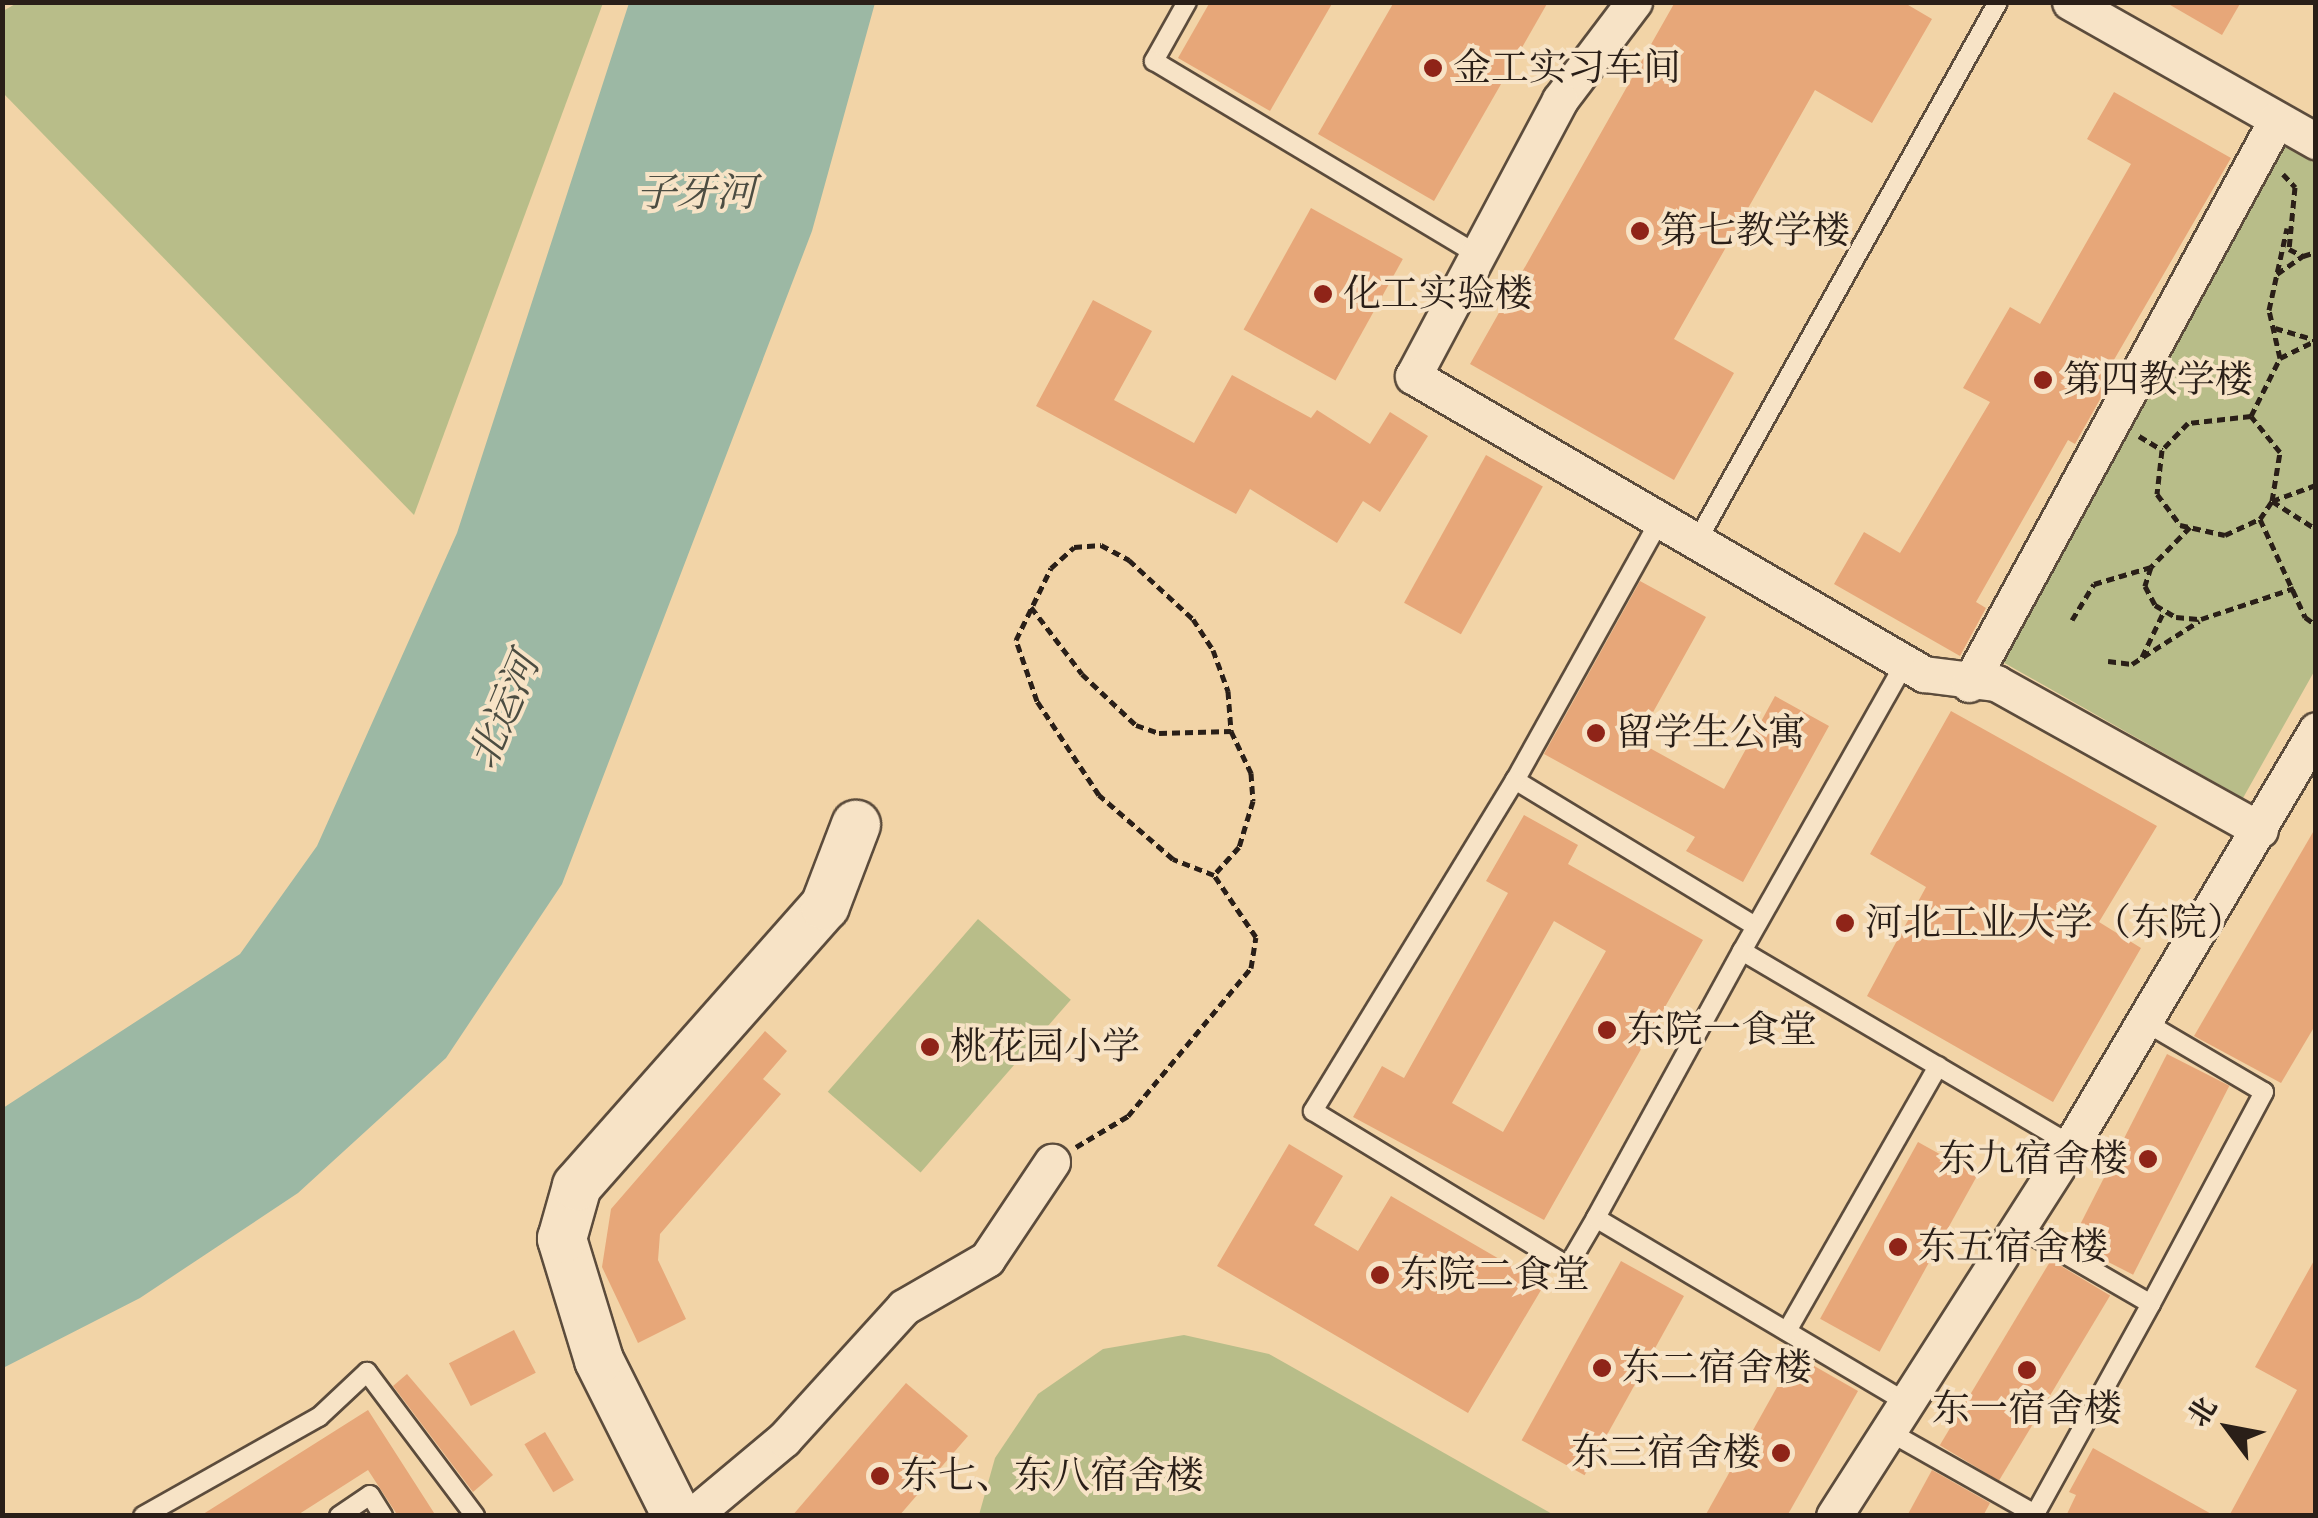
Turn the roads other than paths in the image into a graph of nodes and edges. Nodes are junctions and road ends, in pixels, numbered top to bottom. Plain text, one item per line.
1 (1187, 2) edge
2 (1634, 2) edge
3 (1998, 2) edge
4 (2070, 2) edge
5 (2277, 119) junction
6 (2316, 141) edge
7 (1478, 256) junction
8 (1660, 520) junction
9 (1698, 542) junction
10 (1904, 663) junction
11 (1970, 684) junction
12 (2316, 730) edge
13 (1514, 780) junction
14 (856, 825) dead end
15 (2260, 830) junction
16 (1755, 926) junction
17 (1742, 951) junction
18 (2145, 1022) junction
19 (1938, 1066) junction
20 (2072, 1145) junction
21 (1052, 1162) road end
22 (1596, 1218) junction
23 (2018, 1227) junction
24 (2152, 1304) junction
25 (1787, 1331) junction
26 (1897, 1416) junction
27 (144, 1516) edge
28 (340, 1516) edge
29 (383, 1516) edge
30 (475, 1516) edge
31 (677, 1516) edge
32 (692, 1516) edge
33 (1834, 1516) edge

1 - 7 lane
2 - 7 street
3 - 9 lane
4 - 5 street
5 - 6 street
5 - 11 street
7 - 8 street
8 - 9 street
8 - 13 lane
9 - 10 street
10 - 11 street
10 - 16 lane
11 - 15 street
12 - 15 street
13 - 16 lane
13 - 22 lane
14 - 31 street
15 - 18 street
16 - 17 lane
17 - 19 lane
17 - 22 lane
18 - 20 street
18 - 24 lane
19 - 20 lane
19 - 25 lane
20 - 23 street
21 - 32 street
22 - 25 lane
23 - 24 lane
23 - 26 street
24 - 26 lane
25 - 26 lane
26 - 33 street
27 - 30 lane
28 - 29 lane

